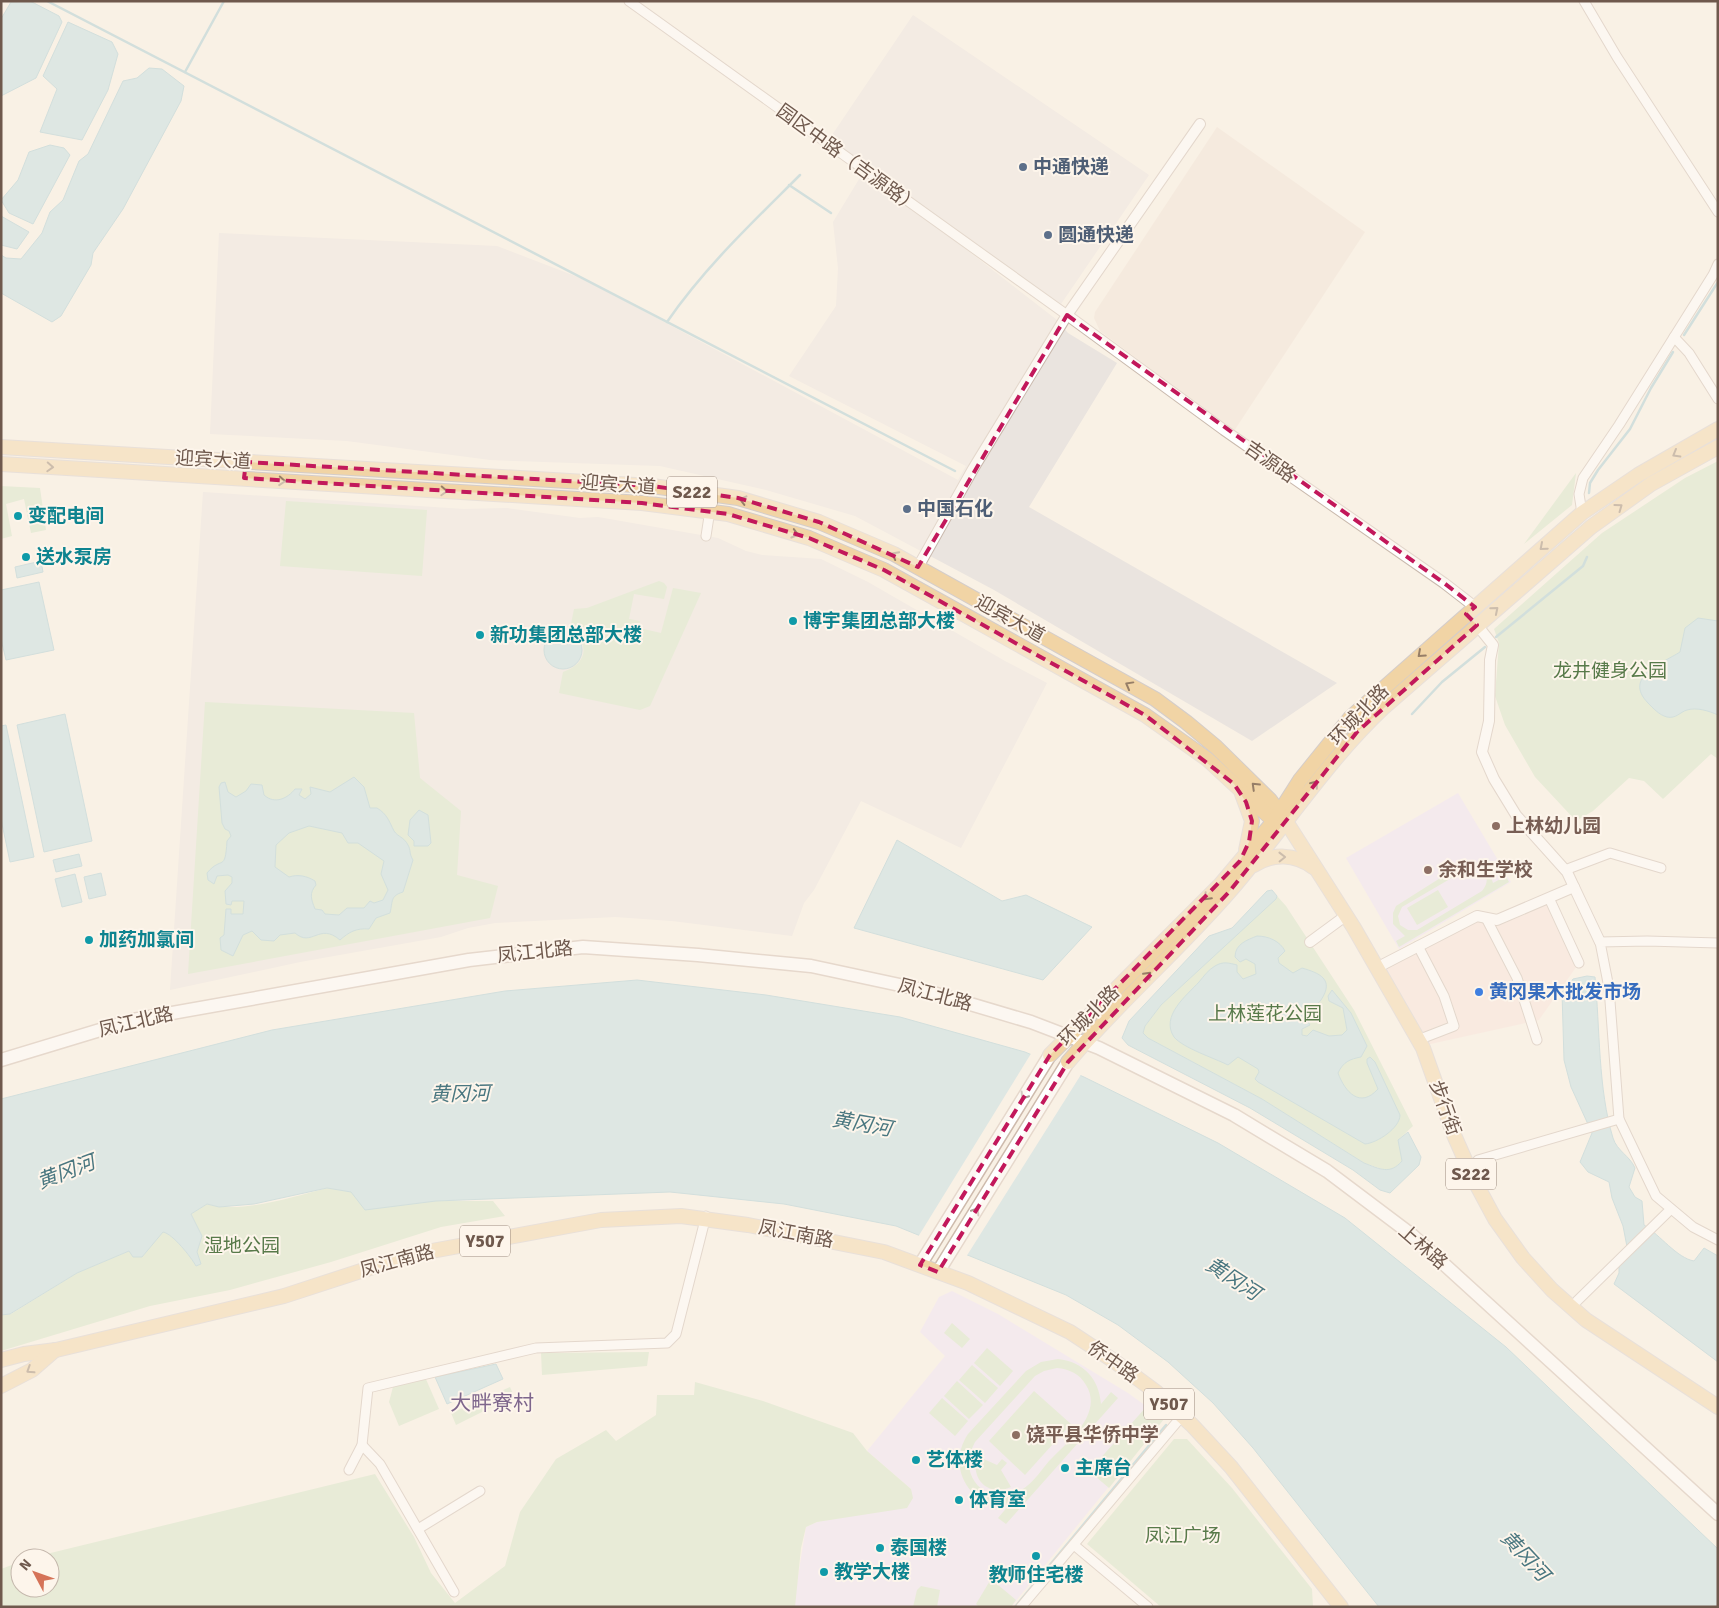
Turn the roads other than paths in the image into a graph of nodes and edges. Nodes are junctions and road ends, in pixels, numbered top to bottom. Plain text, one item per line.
1 (629, 1) edge
2 (1584, 1) edge
3 (1200, 124) dead end
4 (1718, 212) edge
5 (1718, 264) edge
6 (1067, 315) junction
7 (1674, 337) junction
8 (1718, 399) edge
9 (1718, 429) edge
10 (1, 447) edge
11 (1718, 447) edge
12 (246, 462) junction
13 (1, 464) edge
14 (244, 478) junction
15 (652, 486) junction
16 (650, 504) junction
17 (765, 506) junction
18 (710, 510) dead end
19 (1582, 513) junction
20 (759, 523) junction
21 (706, 536) dead end
22 (856, 537) junction
23 (848, 554) junction
24 (918, 567) junction
25 (950, 586) junction
26 (941, 602) junction
27 (1471, 610) junction
28 (1476, 626) junction
29 (1234, 784) junction
30 (1280, 822) junction
31 (1244, 865) junction
32 (1315, 868) junction
33 (1661, 868) dead end
34 (1565, 870) junction
35 (1574, 887) junction
36 (1549, 898) junction
37 (1344, 918) dead end
38 (1486, 918) junction
39 (1310, 942) dead end
40 (1600, 942) junction
41 (1718, 943) edge
42 (1418, 946) junction
43 (1579, 963) dead end
44 (1384, 964) dead end
45 (1069, 1036) junction
46 (1423, 1038) dead end
47 (1537, 1040) dead end
48 (1085, 1042) junction
49 (1050, 1054) joint
50 (1, 1060) edge
51 (1068, 1062) joint
52 (1615, 1121) junction
53 (1478, 1160) dead end
54 (1671, 1209) junction
55 (706, 1213) dead end
56 (1718, 1240) edge
57 (920, 1265) junction
58 (938, 1272) junction
59 (1578, 1301) dead end
60 (56, 1350) junction
61 (1, 1360) edge
62 (1, 1386) edge
63 (1718, 1408) edge
64 (1182, 1416) junction
65 (362, 1445) junction
66 (349, 1470) dead end
67 (480, 1491) dead end
68 (1718, 1514) edge
69 (418, 1529) junction
70 (1074, 1545) junction
71 (454, 1592) dead end
72 (1335, 1605) edge
73 (1022, 1607) edge
74 (1148, 1607) edge

1 - 6 street, 园区中路（吉源路）
2 - 4 street
3 - 6 street
5 - 7 street
6 - 24 street
6 - 27 street, 吉源路
7 - 8 street
7 - 19 street
9 -> 19 main road, 环城北路
10 - 12 main road, 迎宾大道 / S222
28 -> 11 main road, 环城北路
12 - 14 main road
12 - 15 main road, 迎宾大道 / S222
13 -> 14 main road, 迎宾大道 / S222
14 -> 16 main road, 迎宾大道 / S222
15 - 16 main road
17 -> 15 main road, 迎宾大道 / S222
16 - 20 main road, 迎宾大道 / S222
17 - 20 main road
17 - 22 main road, 迎宾大道 / S222
18 - 21 street
19 -> 27 main road, 环城北路
20 -> 23 main road, 迎宾大道 / S222
22 - 23 main road
24 -> 22 main road, 迎宾大道 / S222
23 - 26 main road, 迎宾大道 / S222
24 - 25 main road, 迎宾大道 / S222
25 - 26 main road
30 -> 25 main road, 迎宾大道 / S222
26 - 29 main road, 迎宾大道 / S222
27 - 28 main road
27 -> 30 main road, 环城北路
30 -> 28 main road, 环城北路
28 - 34 street
29 - 30 main road, 迎宾大道 / S222
29 - 31 main road
30 - 31 main road, 环城北路
30 - 32 main road, 步行街 / S222
31 -> 32 main road
31 -> 45 main road, 环城北路
48 -> 31 main road, 环城北路
32 - 63 main road, 步行街 / S222
33 - 34 street
34 - 35 street
35 - 36 street
35 - 40 street
36 - 38 street
36 - 43 street
37 - 39 street
38 - 42 street
38 - 47 street
40 - 41 street
40 - 52 street
42 - 44 street
42 - 46 street
45 - 48 main road, 凤江北路
45 - 49 main road, 环城北路
45 - 50 main road, 凤江北路
48 - 51 main road, 环城北路
48 - 68 main road, 上林路
49 -> 57 main road
58 -> 51 main road
52 - 53 street
52 - 54 street
54 - 56 street
54 - 59 street
55 - 65 street
57 - 58 main road, 侨中路 / Y507
57 - 60 main road, 凤江南路 / Y507
58 - 64 main road, 侨中路 / Y507
60 - 61 main road, 凤江南路 / Y507
60 -> 62 main road, 凤江南路 / Y507
64 - 70 street
64 - 72 main road, 侨中路 / Y507
65 - 66 street
65 - 69 street
67 - 69 street
69 - 71 street
70 - 73 street
70 - 74 street

